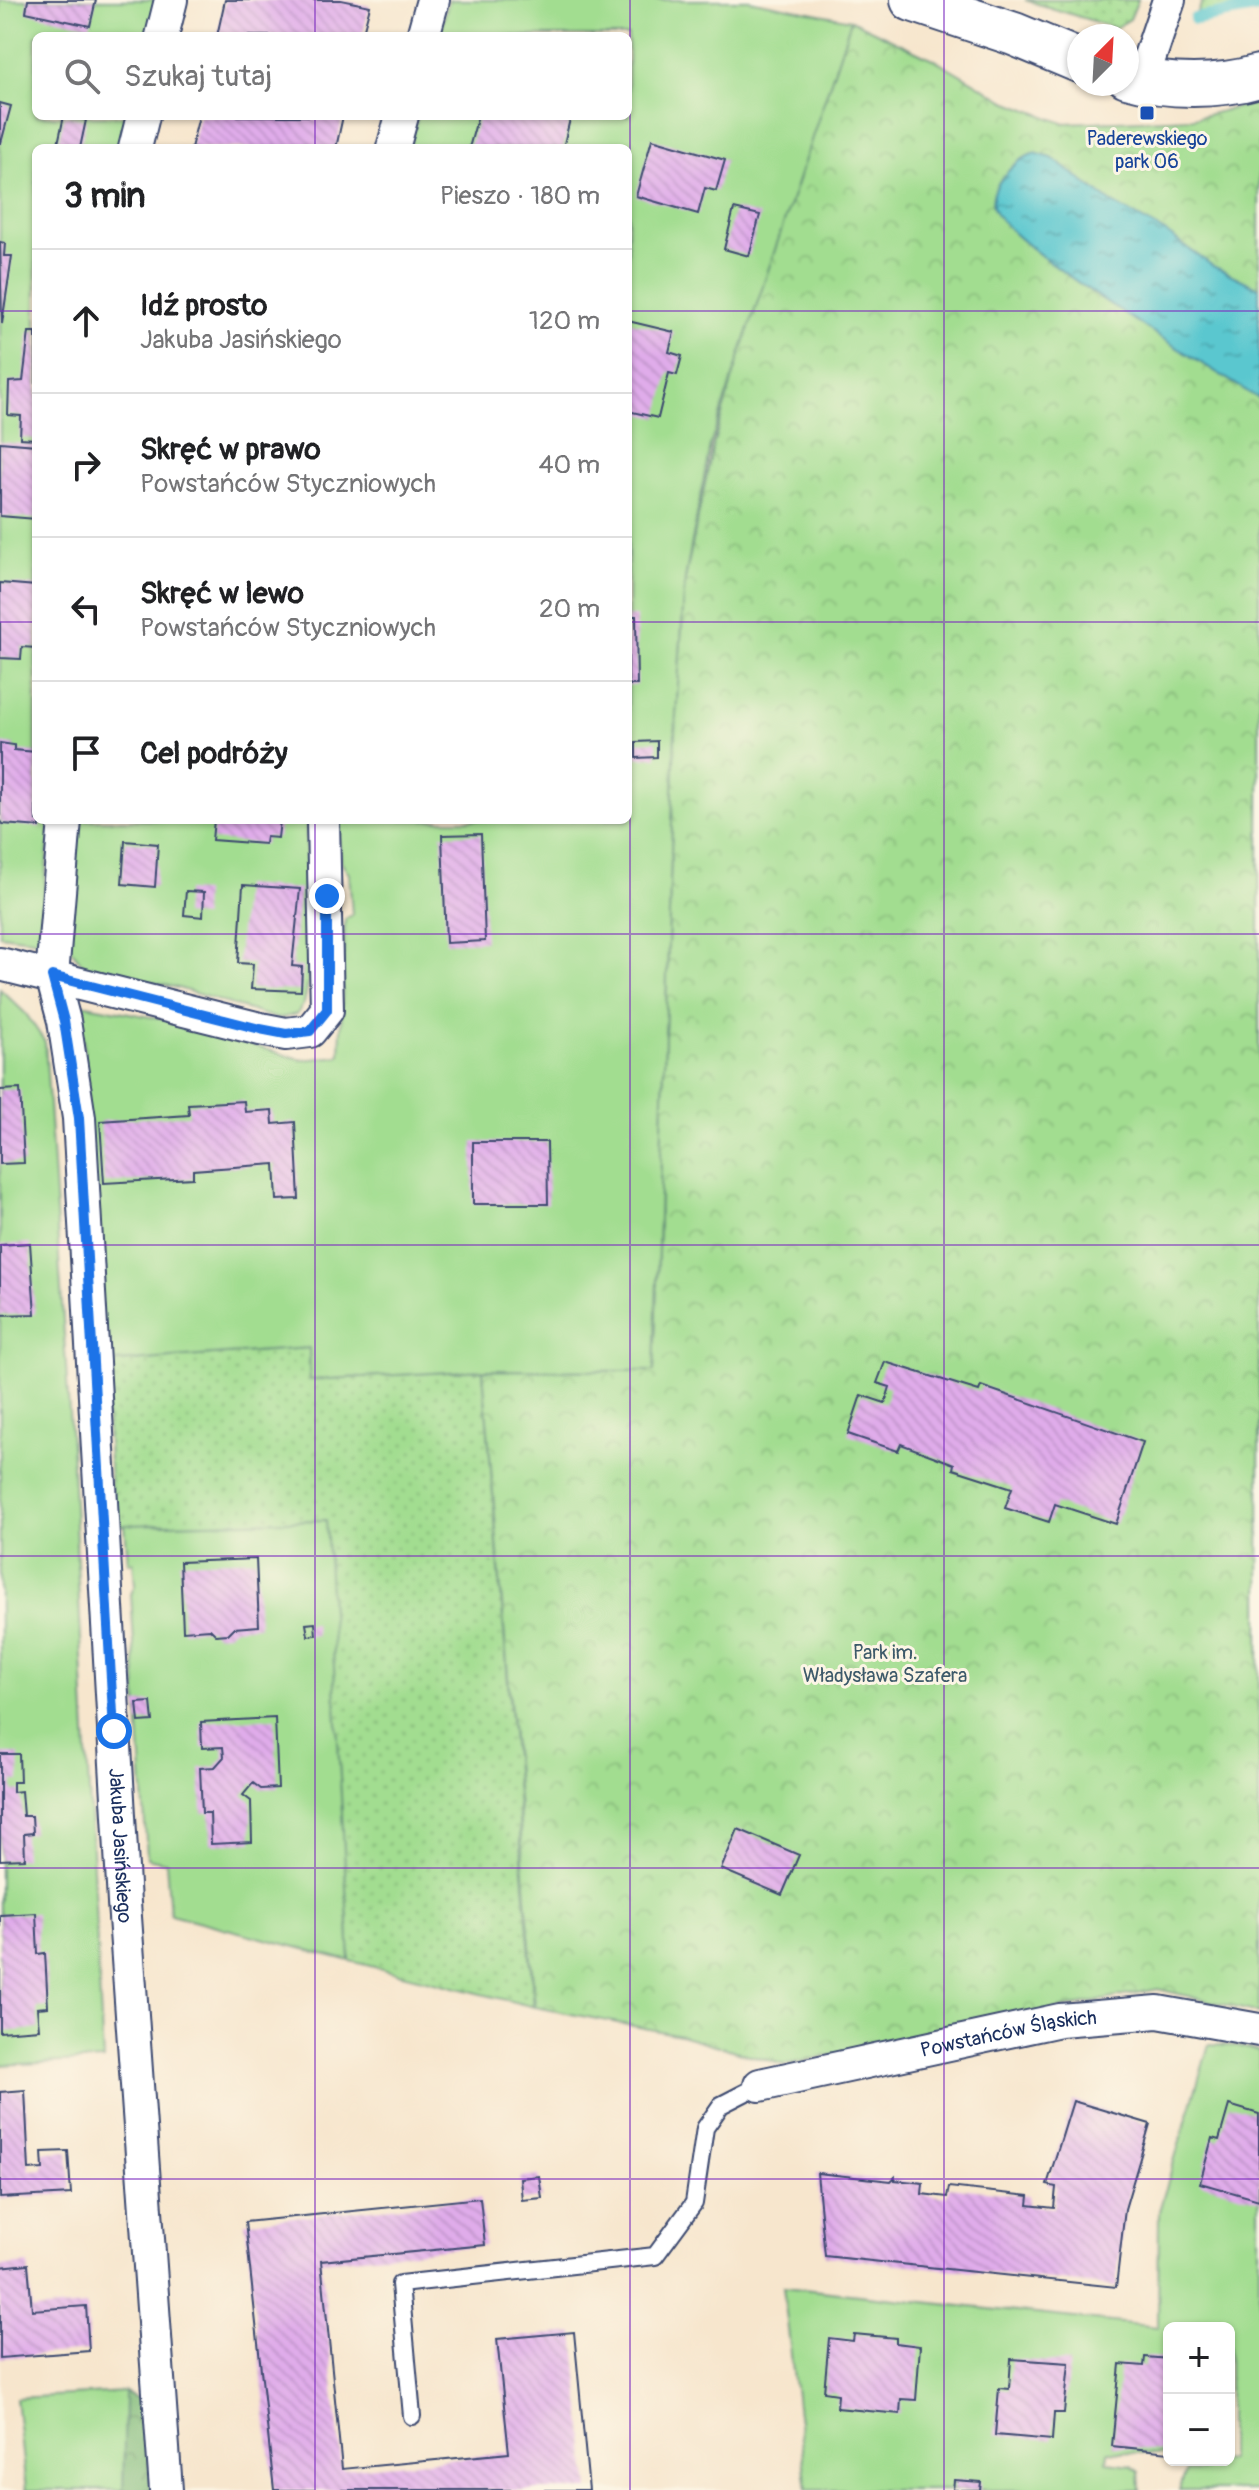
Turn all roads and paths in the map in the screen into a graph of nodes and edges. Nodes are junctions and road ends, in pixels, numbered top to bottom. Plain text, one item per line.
1 (171, 0) edge
2 (433, 0) edge
3 (912, 0) edge
4 (1169, 0) edge
5 (163, 32) edge
6 (424, 32) edge
7 (1067, 56) edge
8 (1139, 69) edge
9 (1259, 76) edge
10 (1139, 78) edge
11 (142, 120) edge
12 (401, 120) edge
13 (136, 144) edge
14 (394, 144) edge
15 (65, 824) edge
16 (323, 824) edge
17 (0, 964) edge
18 (52, 976) junction
19 (1259, 2030) edge
20 (760, 2085) joint
21 (412, 2416) dead end
22 (166, 2490) edge

1 - 5 street
2 - 6 street
3 - 7 street
4 - 8 street
9 - 10 street
11 - 13 street
12 - 14 street
15 - 18 street, Jakuba Jasińskiego
16 - 18 street
17 - 18 street
18 - 22 street, Jakuba Jasińskiego
19 - 20 street, Powstańców Śląskich
20 - 21 lane

